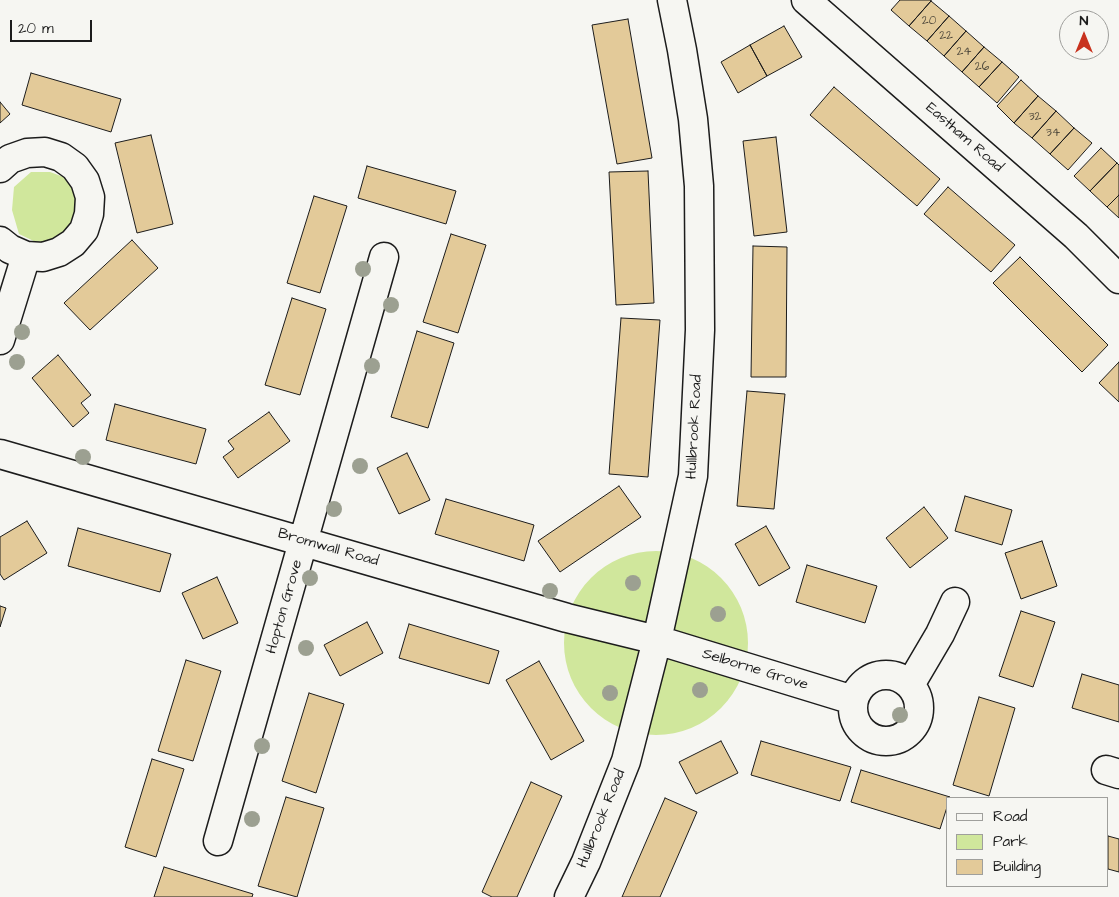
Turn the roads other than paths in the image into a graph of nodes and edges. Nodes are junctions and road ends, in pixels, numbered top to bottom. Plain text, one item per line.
1 (672, 0) edge
2 (806, 0) edge
3 (0, 168) edge
4 (0, 241) edge
5 (26, 256) junction
6 (384, 258) dead end
7 (1119, 279) edge
8 (0, 340) edge
9 (0, 454) edge
10 (304, 541) junction
11 (955, 602) dead end
12 (657, 640) junction
13 (910, 685) junction
14 (853, 700) junction
15 (218, 841) dead end
16 (569, 897) edge

1 - 12 street, Hullbrook Road
2 - 7 street, Eastham Road
3 - 5 street
4 - 5 street
5 - 8 street
6 - 10 street, Hopton Grove
9 - 10 street, Bromwall Road
10 - 12 street, Bromwall Road
10 - 15 street, Hopton Grove
11 - 13 street
12 - 14 street, Selborne Grove
12 - 16 street, Hullbrook Road
13 - 14 street
13 - 14 street

